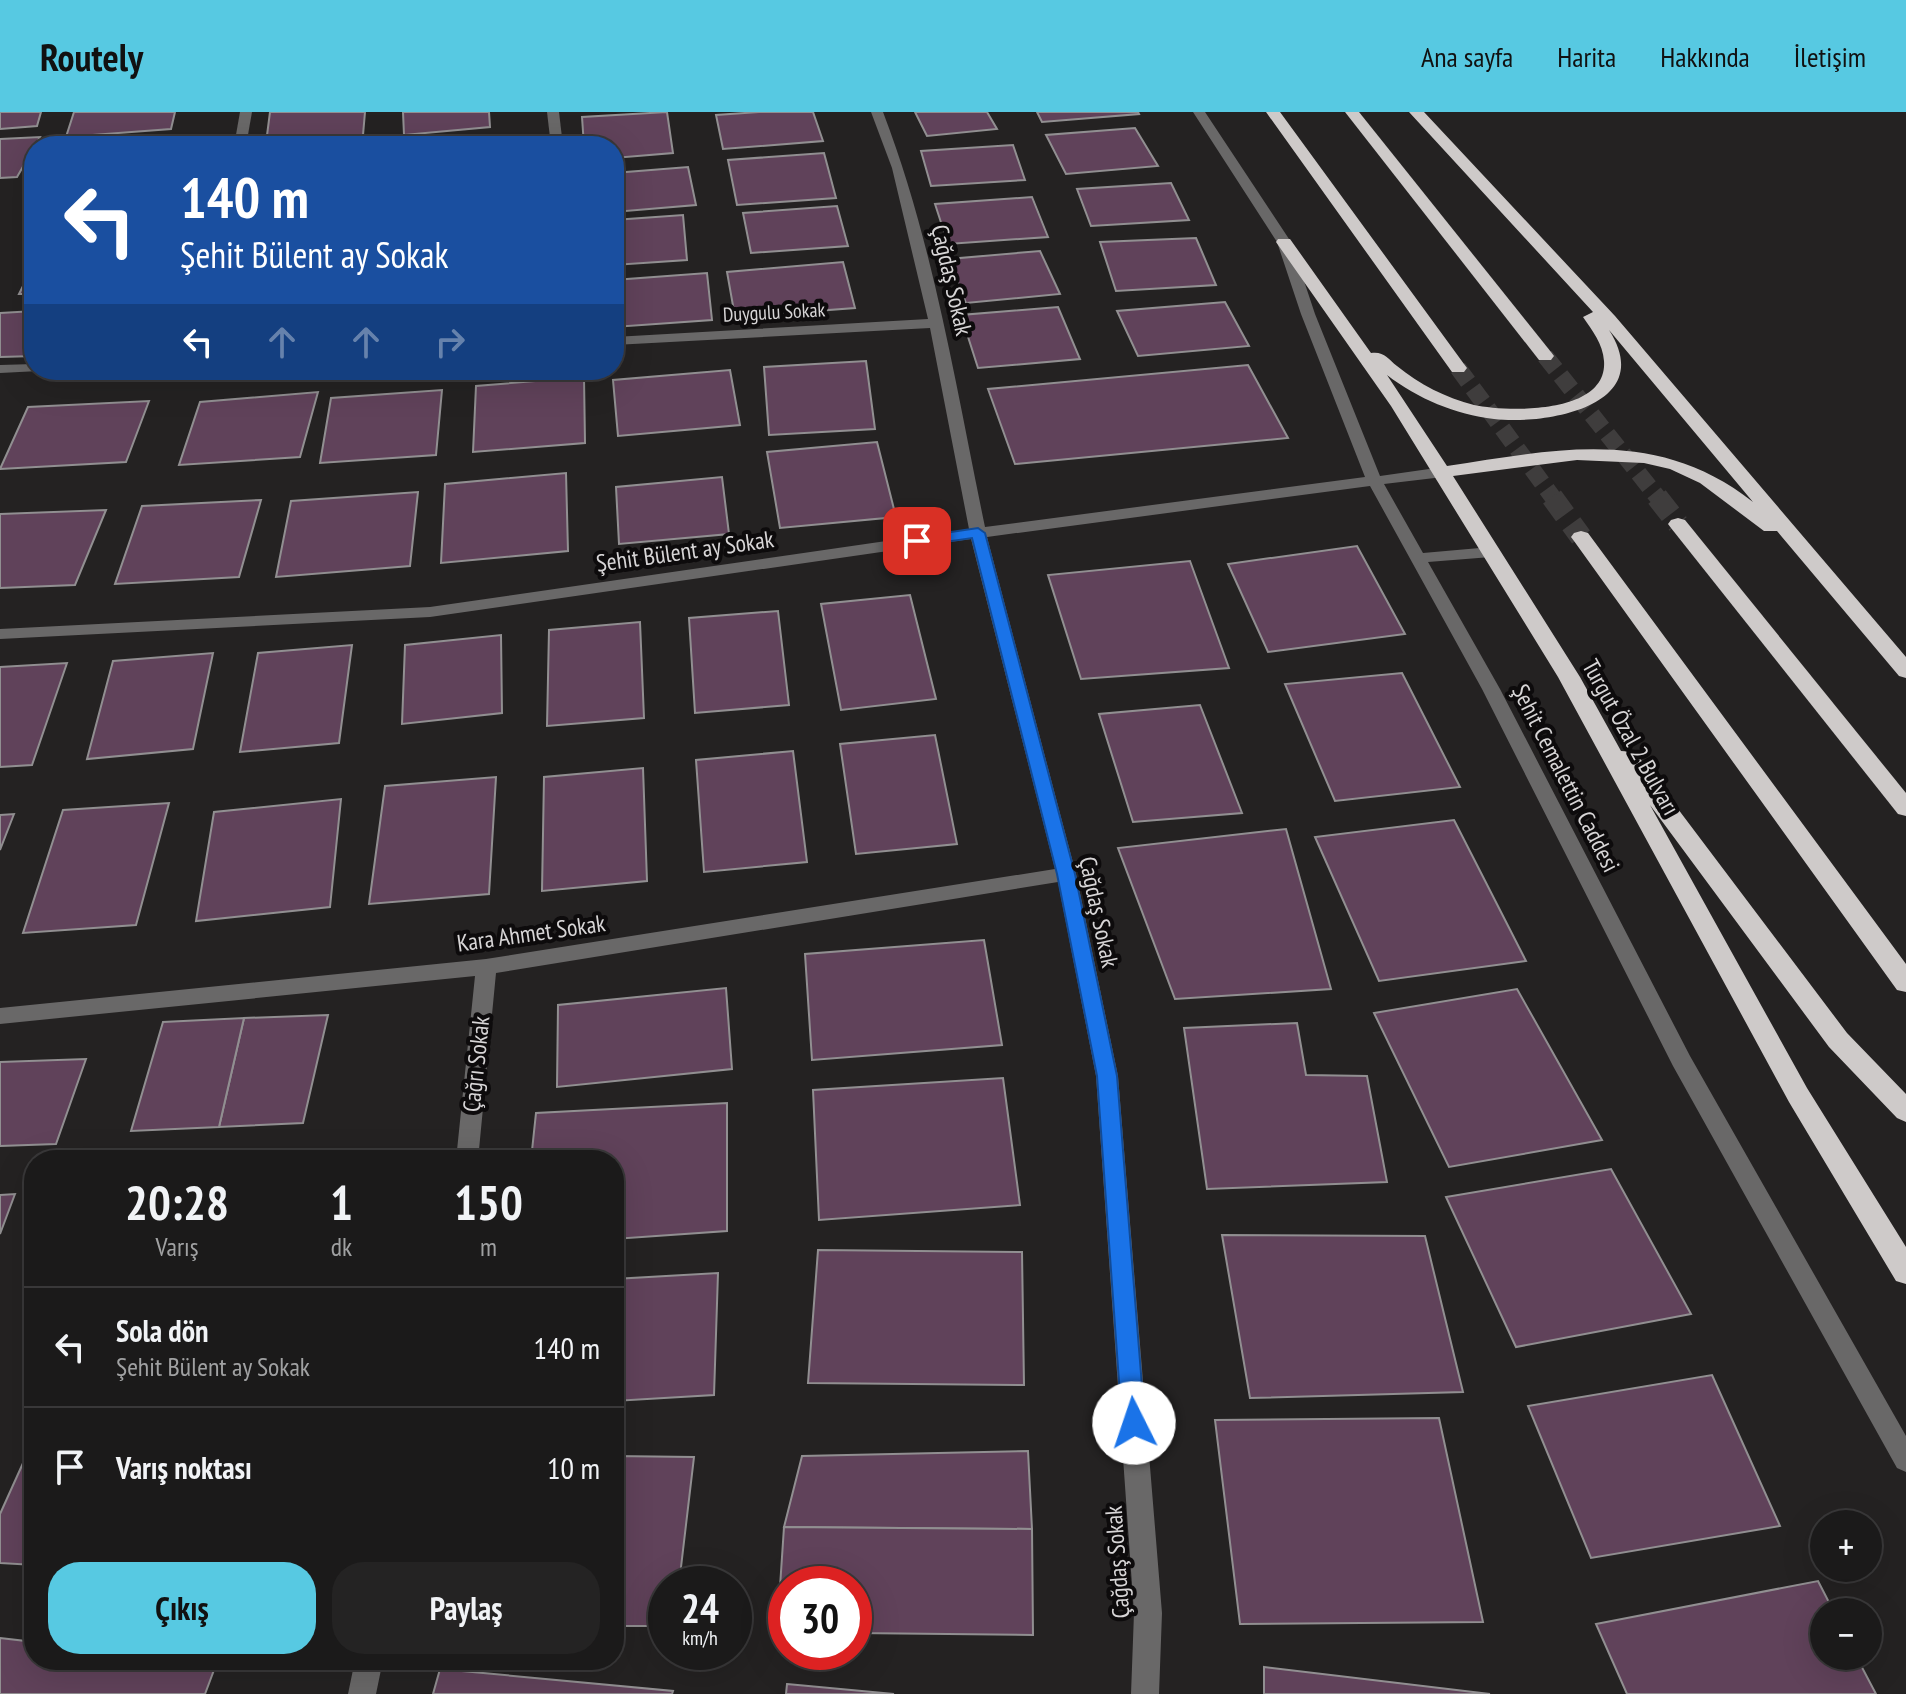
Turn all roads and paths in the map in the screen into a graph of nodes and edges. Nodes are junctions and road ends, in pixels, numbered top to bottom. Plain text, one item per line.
1 (246, 112) edge
2 (553, 112) edge
3 (877, 112) edge
4 (1199, 112) edge
5 (1273, 112) edge
6 (1352, 112) edge
7 (1416, 112) edge
8 (242, 136) edge
9 (556, 136) edge
10 (1284, 242) junction
11 (1547, 253) junction
12 (1341, 322) junction
13 (936, 323) junction
14 (624, 340) edge
15 (1545, 356) tunnel mouth
16 (24, 368) edge
17 (1458, 368) tunnel mouth
18 (0, 369) edge
19 (1443, 472) junction
20 (1375, 482) junction
21 (1678, 524) tunnel mouth
22 (978, 533) junction
23 (1581, 537) tunnel mouth
24 (1491, 552) junction
25 (1417, 558) junction
26 (1843, 594) junction
27 (0, 634) edge
28 (1906, 671) edge
29 (1569, 677) junction
30 (1906, 808) edge
31 (1066, 874) junction
32 (486, 967) junction
33 (1906, 983) edge
34 (0, 1016) edge
35 (1906, 1111) edge
36 (468, 1150) edge
37 (1906, 1272) edge
38 (1906, 1460) edge
39 (367, 1670) edge
40 (362, 1694) edge
41 (1145, 1694) edge

1 - 8 street
2 - 9 street
3 - 13 street, Çağdaş Sokak
4 - 10 street, Şehit Cemalettin Caddesi
5 - 17 highway
6 - 15 highway
7 - 11 highway
10 - 12 highway, Turgut Özal 2 Bulvarı
10 - 20 street, Şehit Cemalettin Caddesi
11 - 12 highway
11 - 26 highway
12 - 19 highway, Turgut Özal 2 Bulvarı
13 - 14 street, Duygulu Sokak
13 - 22 street, Çağdaş Sokak
16 - 18 street
19 - 20 street, Şehit Bülent ay Sokak
19 - 24 highway, Turgut Özal 2 Bulvarı
19 - 26 highway
20 - 22 street, Şehit Bülent ay Sokak
20 - 25 street, Şehit Cemalettin Caddesi
21 - 30 highway
22 - 27 street, Şehit Bülent ay Sokak
22 - 31 street, Çağdaş Sokak
23 - 33 highway
24 - 25 street
24 - 29 highway, Turgut Özal 2 Bulvarı
25 - 38 street, Şehit Cemalettin Caddesi
26 - 28 highway
29 - 35 highway
29 - 37 highway, Turgut Özal 2 Bulvarı
31 - 32 street, Kara Ahmet Sokak
31 - 41 street, Çağdaş Sokak
32 - 34 street, Kara Ahmet Sokak
32 - 36 street, Çağrı Sokak
39 - 40 street

